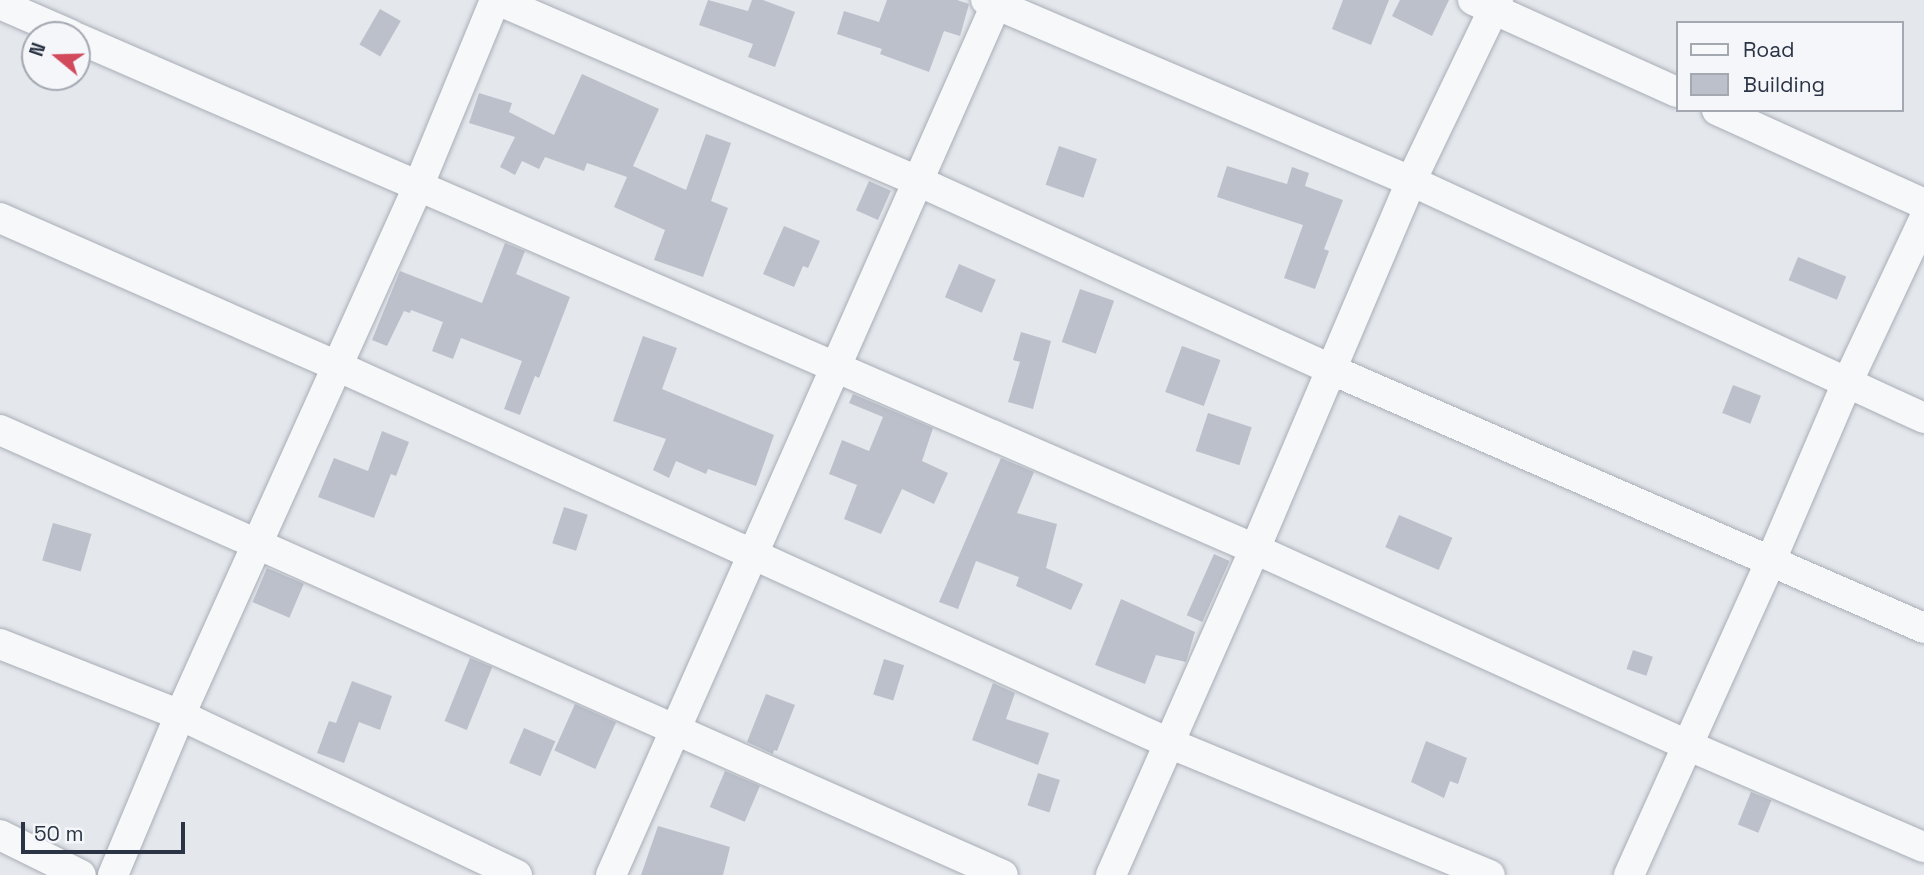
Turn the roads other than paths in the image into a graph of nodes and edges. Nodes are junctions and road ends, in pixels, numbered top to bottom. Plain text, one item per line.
1 (496, 0) edge
2 (993, 1) edge
3 (1488, 3) edge
4 (0, 4) edge
5 (39, 21) edge
6 (91, 44) edge
7 (1675, 91) edge
8 (1721, 112) edge
9 (918, 181) junction
10 (1411, 181) junction
11 (418, 187) junction
12 (1924, 204) edge
13 (0, 218) edge
14 (1924, 219) edge
15 (337, 366) junction
16 (835, 368) junction
17 (1332, 370) junction
18 (1847, 383) junction
19 (1924, 418) edge
20 (0, 430) edge
21 (257, 543) junction
22 (1255, 550) junction
23 (752, 557) junction
24 (1771, 560) junction
25 (1924, 628) edge
26 (0, 644) edge
27 (180, 715) junction
28 (675, 730) junction
29 (1169, 743) junction
30 (1689, 746) junction
31 (0, 835) edge
32 (1924, 847) edge
33 (81, 875) edge
34 (113, 875) edge
35 (517, 875) edge
36 (611, 875) edge
37 (1003, 875) edge
38 (1111, 875) edge
39 (1490, 875) edge
40 (1629, 875) edge

1 - 9 street
1 - 11 street
2 - 9 street
2 - 10 street
3 - 7 street
3 - 10 street
4 - 5 street
6 - 11 street
8 - 12 street
9 - 16 street
9 - 17 street
10 - 17 street
10 - 18 street
11 - 15 street
11 - 16 street
13 - 15 street
14 - 18 street
15 - 21 street
15 - 23 street
16 - 22 street
16 - 23 street
17 - 22 street
17 - 24 street
18 - 19 street
18 - 24 street
20 - 21 street
21 - 27 street
21 - 28 street
22 - 29 street
22 - 30 street
23 - 28 street
23 - 29 street
24 - 25 street
24 - 30 street
26 - 27 street
27 - 34 street
27 - 35 street
28 - 36 street
28 - 37 street
29 - 38 street
29 - 39 street
30 - 32 street
30 - 40 street
31 - 33 street

